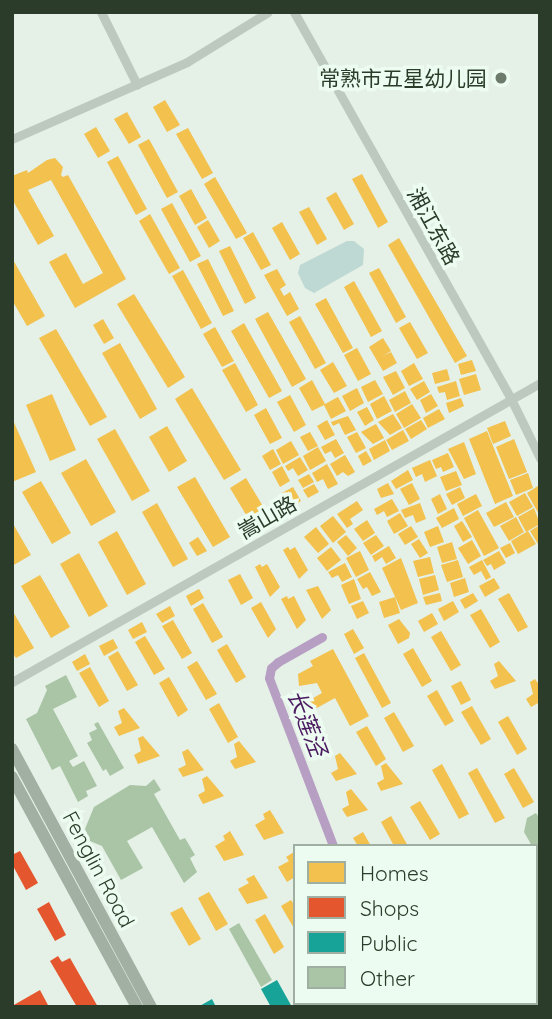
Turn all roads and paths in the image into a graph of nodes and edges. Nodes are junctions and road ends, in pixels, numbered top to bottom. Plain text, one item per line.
1 (101, 12) edge
2 (268, 12) edge
3 (294, 12) edge
4 (137, 85) junction
5 (12, 139) edge
6 (540, 383) edge
7 (511, 399) junction
8 (540, 458) edge
9 (12, 682) edge
10 (12, 748) edge
11 (12, 777) edge
12 (137, 1007) edge
13 (152, 1007) edge

1 - 4 street
2 - 4 street
3 - 7 street, 湘江东路
4 - 5 street
6 - 7 street, 嵩山路
7 - 8 street, 湘江东路
7 - 9 street, 嵩山路
10 - 13 main road, Fenglin Road
11 - 12 main road, Fenglin Road

